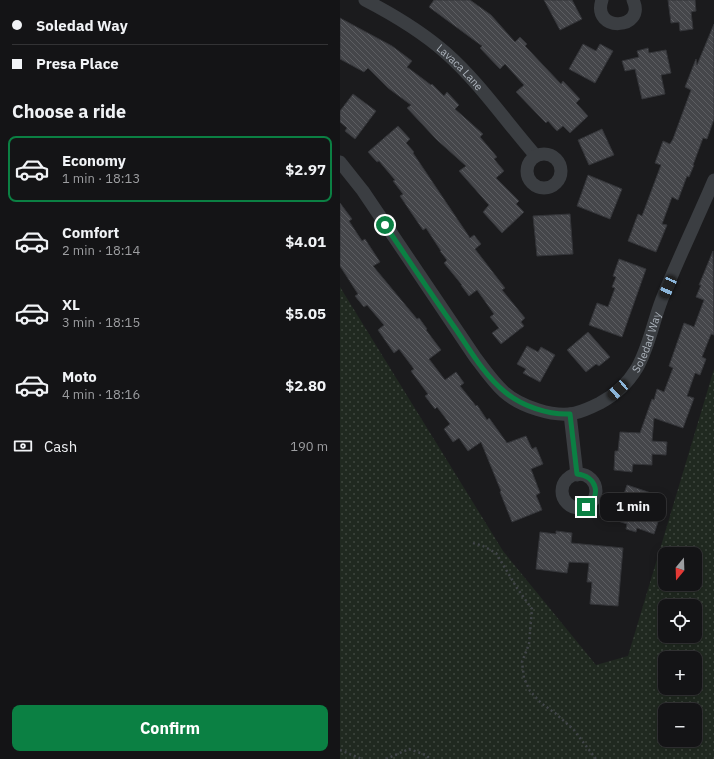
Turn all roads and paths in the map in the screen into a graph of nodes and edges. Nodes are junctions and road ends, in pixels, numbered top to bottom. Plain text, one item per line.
1 (365, 0) edge
2 (602, 0) edge
3 (633, 0) edge
4 (536, 156) dead end
5 (340, 162) edge
6 (714, 180) edge
7 (570, 414) junction
8 (577, 474) dead end
9 (473, 543) dead end
10 (340, 750) edge
11 (362, 759) edge
12 (386, 759) edge
13 (430, 759) edge
14 (596, 759) edge

1 - 4 street, Lavaca Lane
2 - 3 street
5 - 7 street, Soledad Way
6 - 7 street, Soledad Way
7 - 8 street
9 - 14 path
10 - 11 path
12 - 13 path

